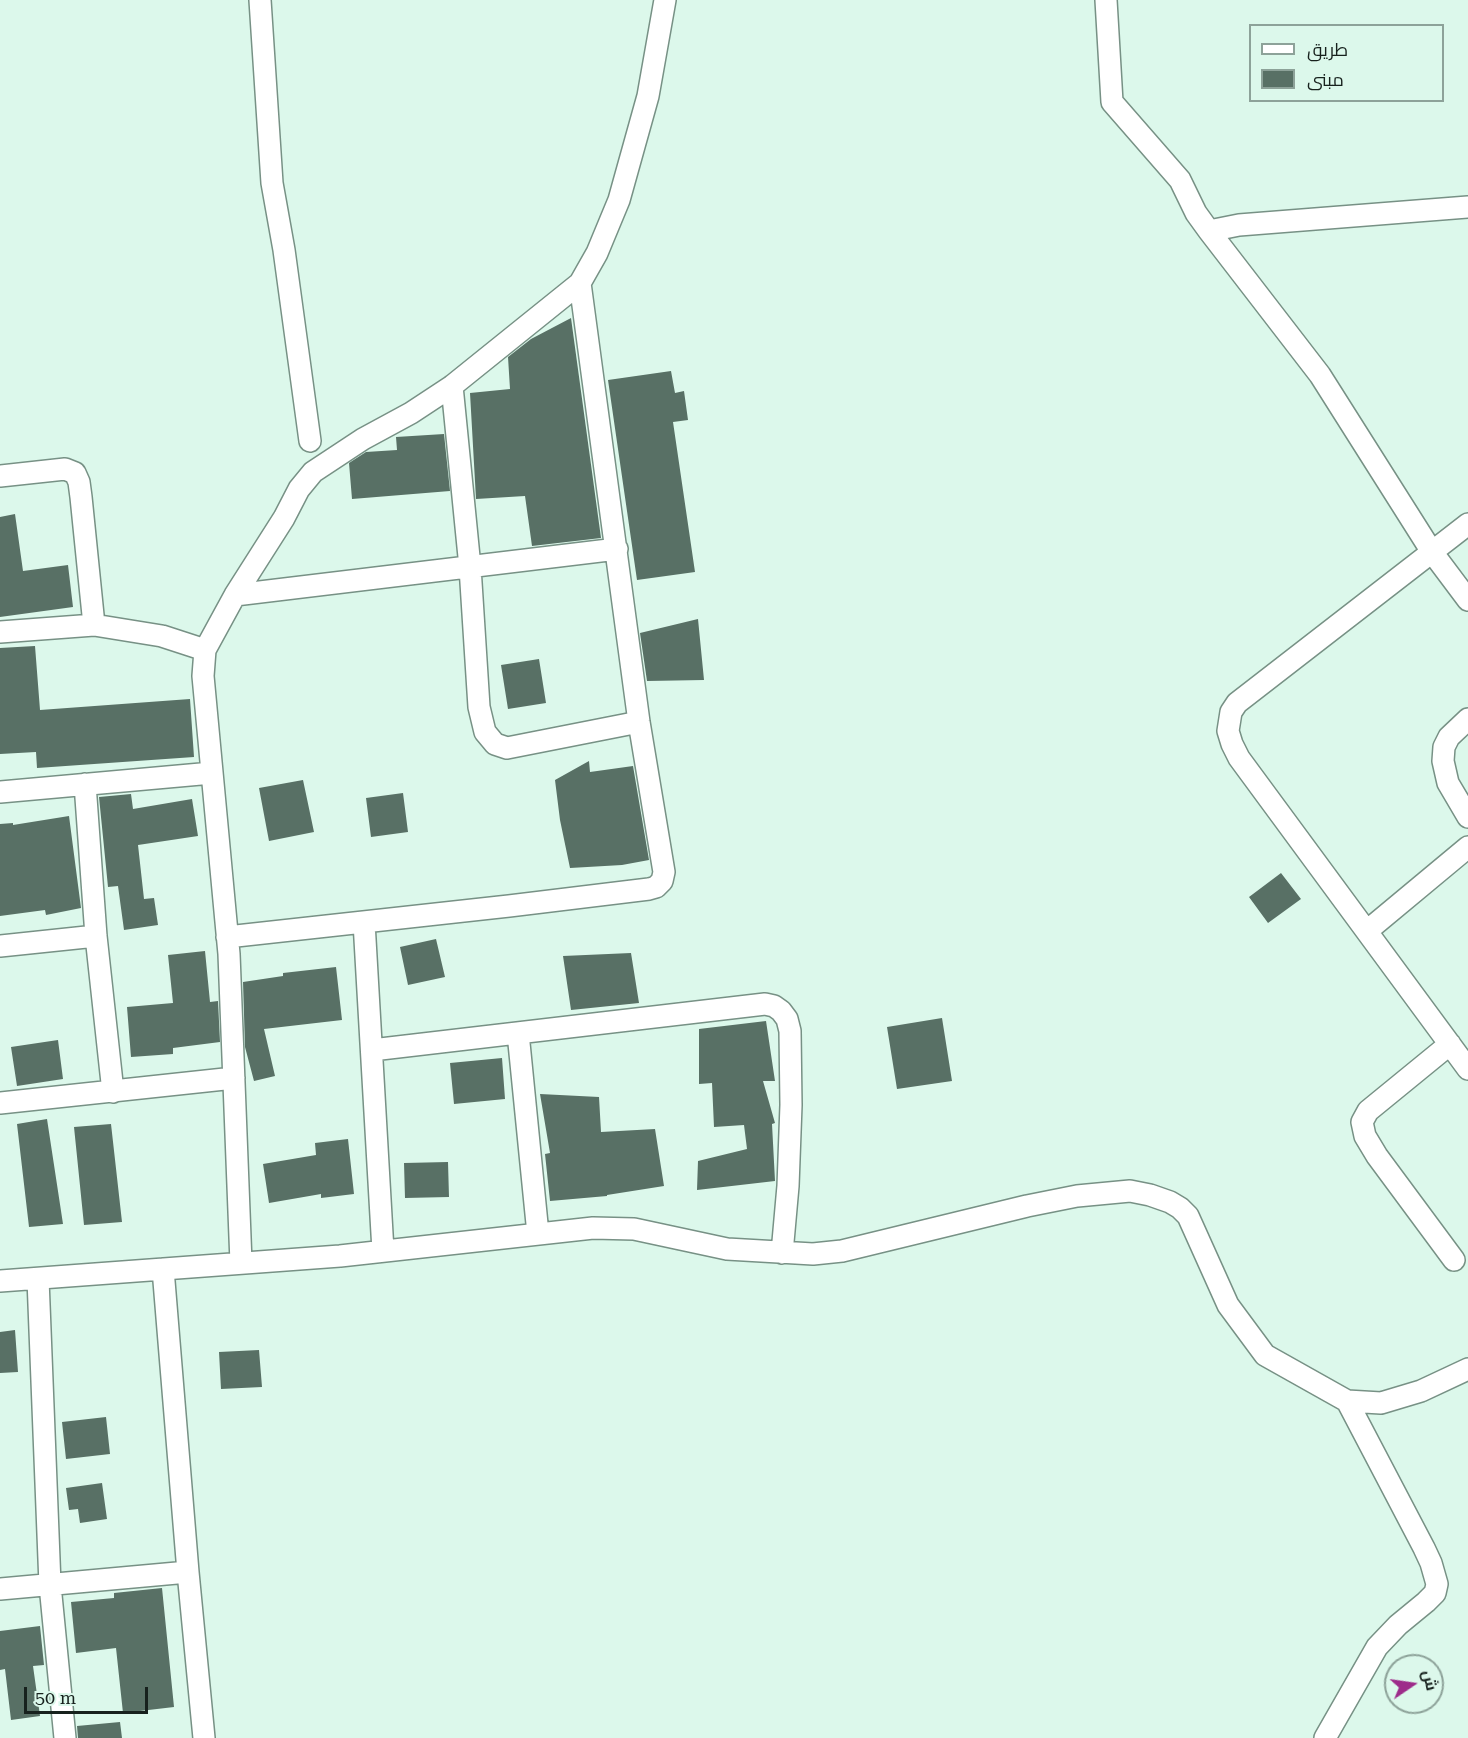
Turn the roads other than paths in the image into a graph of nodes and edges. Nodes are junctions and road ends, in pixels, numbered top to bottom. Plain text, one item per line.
1 (260, 0) edge
2 (665, 0) edge
3 (1106, 0) edge
4 (1468, 207) edge
5 (1209, 231) junction
6 (580, 283) junction
7 (452, 386) junction
8 (310, 441) dead end
9 (0, 476) edge
10 (1468, 524) edge
11 (617, 549) junction
12 (1432, 552) junction
13 (470, 567) junction
14 (235, 596) junction
15 (1468, 600) edge
16 (94, 625) junction
17 (0, 632) edge
18 (205, 650) junction
19 (1468, 719) edge
20 (639, 722) junction
21 (212, 773) junction
22 (86, 784) junction
23 (0, 792) edge
24 (1468, 817) edge
25 (1468, 847) edge
26 (364, 922) junction
27 (1367, 931) junction
28 (96, 936) junction
29 (227, 937) junction
30 (0, 946) edge
31 (518, 1033) junction
32 (1450, 1044) junction
33 (372, 1050) junction
34 (1468, 1069) edge
35 (234, 1078) junction
36 (113, 1092) junction
37 (0, 1103) edge
38 (538, 1234) junction
39 (383, 1251) junction
40 (782, 1253) junction
41 (1454, 1260) dead end
42 (241, 1263) junction
43 (163, 1269) junction
44 (38, 1279) junction
45 (0, 1281) edge
46 (1468, 1369) edge
47 (1347, 1401) junction
48 (188, 1572) junction
49 (50, 1585) junction
50 (0, 1589) edge
51 (65, 1738) edge
52 (204, 1738) edge
53 (1325, 1738) edge

1 - 8 street
2 - 6 street
3 - 5 street
4 - 5 street
5 - 12 street
6 - 7 street
6 - 11 street
7 - 13 street
7 - 14 street
9 - 16 street
10 - 12 street
11 - 13 street
11 - 20 street
12 - 15 street
12 - 27 street
13 - 14 street
13 - 20 street
14 - 18 street
16 - 17 street
16 - 18 street
18 - 21 street
19 - 24 street
20 - 26 street
21 - 22 street
21 - 29 street
22 - 23 street
22 - 28 street
25 - 27 street
26 - 29 street
26 - 33 street
27 - 32 street
28 - 30 street
28 - 36 street
29 - 35 street
31 - 33 street
31 - 38 street
31 - 40 street
32 - 34 street
32 - 41 street
33 - 39 street
35 - 36 street
35 - 42 street
36 - 37 street
38 - 39 street
38 - 40 street
39 - 42 street
40 - 47 street
42 - 43 street
43 - 44 street
43 - 48 street
44 - 45 street
44 - 49 street
46 - 47 street
47 - 53 street
48 - 49 street
48 - 52 street
49 - 50 street
49 - 51 street

